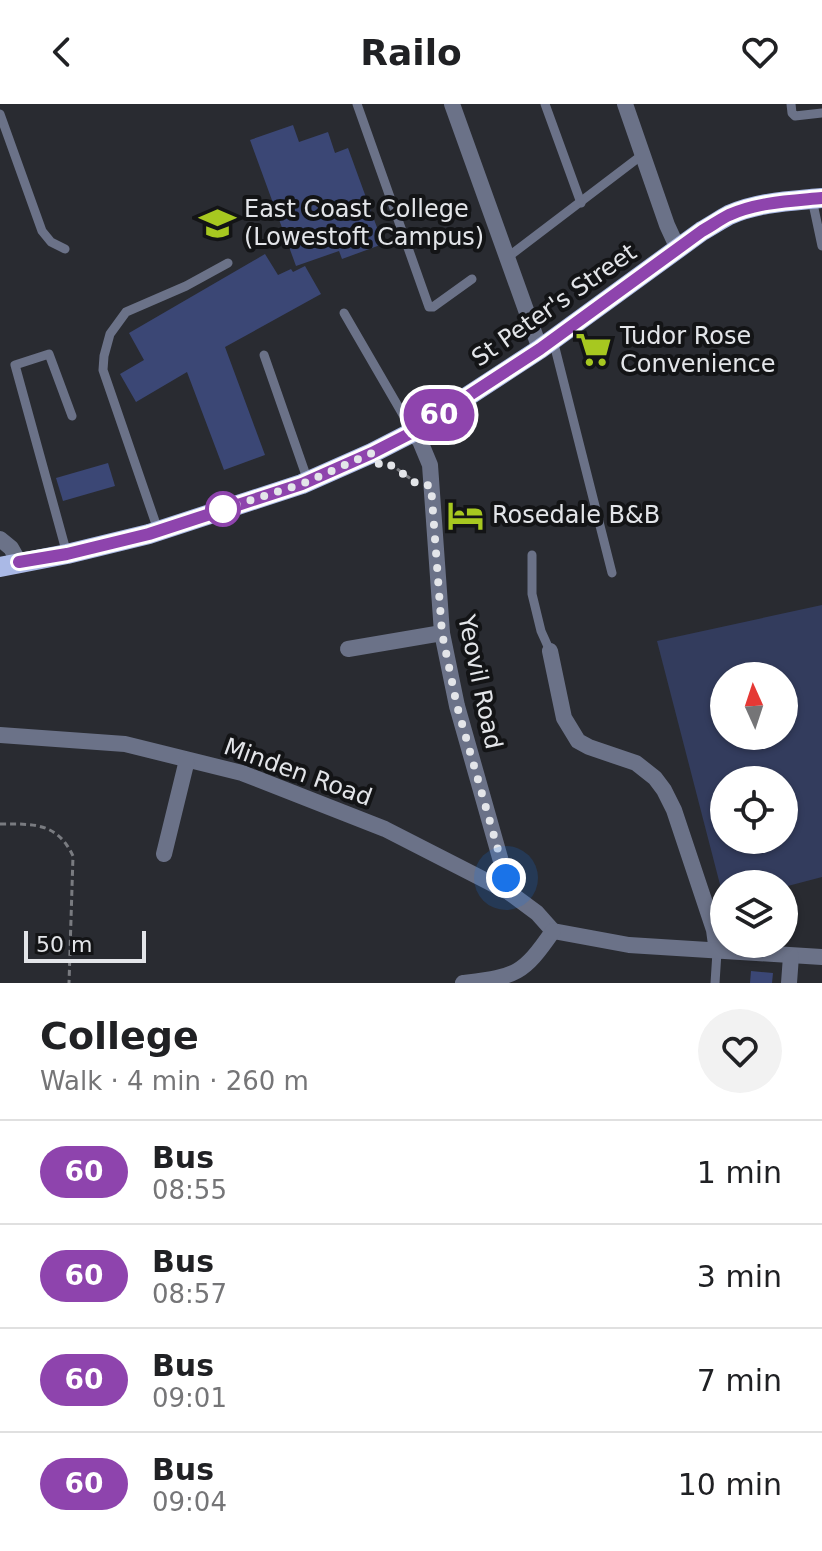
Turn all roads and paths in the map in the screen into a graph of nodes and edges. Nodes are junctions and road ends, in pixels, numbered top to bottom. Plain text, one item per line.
1 (357, 104) edge
2 (452, 104) edge
3 (545, 104) edge
4 (625, 104) edge
5 (791, 104) edge
6 (822, 113) edge
7 (0, 114) edge
8 (642, 155) junction
9 (817, 199) edge
10 (581, 203) junction
11 (822, 246) edge
12 (65, 249) dead end
13 (678, 249) junction
14 (508, 257) junction
15 (228, 263) dead end
16 (472, 279) dead end
17 (344, 313) dead end
18 (546, 344) junction
19 (264, 355) dead end
20 (72, 416) dead end
21 (413, 432) junction
22 (372, 453) junction
23 (308, 481) junction
24 (431, 485) junction
25 (158, 530) junction
26 (0, 539) edge
27 (67, 554) junction
28 (532, 555) dead end
29 (10, 565) edge
30 (612, 573) dead end
31 (442, 633) junction
32 (348, 649) dead end
33 (550, 651) joint
34 (0, 735) edge
35 (187, 760) junction
36 (0, 824) edge
37 (164, 854) dead end
38 (510, 893) junction
39 (710, 918) edge
40 (553, 931) junction
41 (710, 951) edge
42 (798, 956) edge
43 (822, 957) edge
44 (717, 958) edge
45 (791, 958) edge
46 (69, 983) edge
47 (463, 983) edge
48 (715, 983) edge
49 (789, 983) edge

1 - 16 lane
2 - 14 street
3 - 10 lane
4 - 8 street
5 - 6 lane
7 - 12 lane
8 - 10 lane
8 - 13 street
9 - 11 lane
9 - 13 main road, St Peter's Street
10 - 14 lane
13 - 18 main road, St Peter's Street
14 - 18 street
15 - 25 lane
17 - 21 lane
18 - 21 main road, St Peter's Street
18 - 30 lane
19 - 23 lane
20 - 27 lane
21 - 22 main road, St Peter's Street
21 - 24 street, Yeovil Road
22 - 23 main road, St Peter's Street
22 - 24 path
23 - 25 main road, St Peter's Street
24 - 31 street, Yeovil Road
25 - 27 main road, St Peter's Street
26 - 29 street
27 - 29 main road, St Peter's Street
28 - 33 lane
31 - 32 street
31 - 38 street, Yeovil Road
33 - 39 street
34 - 35 street, Minden Road
35 - 37 street
35 - 38 street, Minden Road
36 - 46 path
38 - 40 street, Minden Road
40 - 41 street
40 - 47 street
42 - 43 street
44 - 48 lane
45 - 49 street

